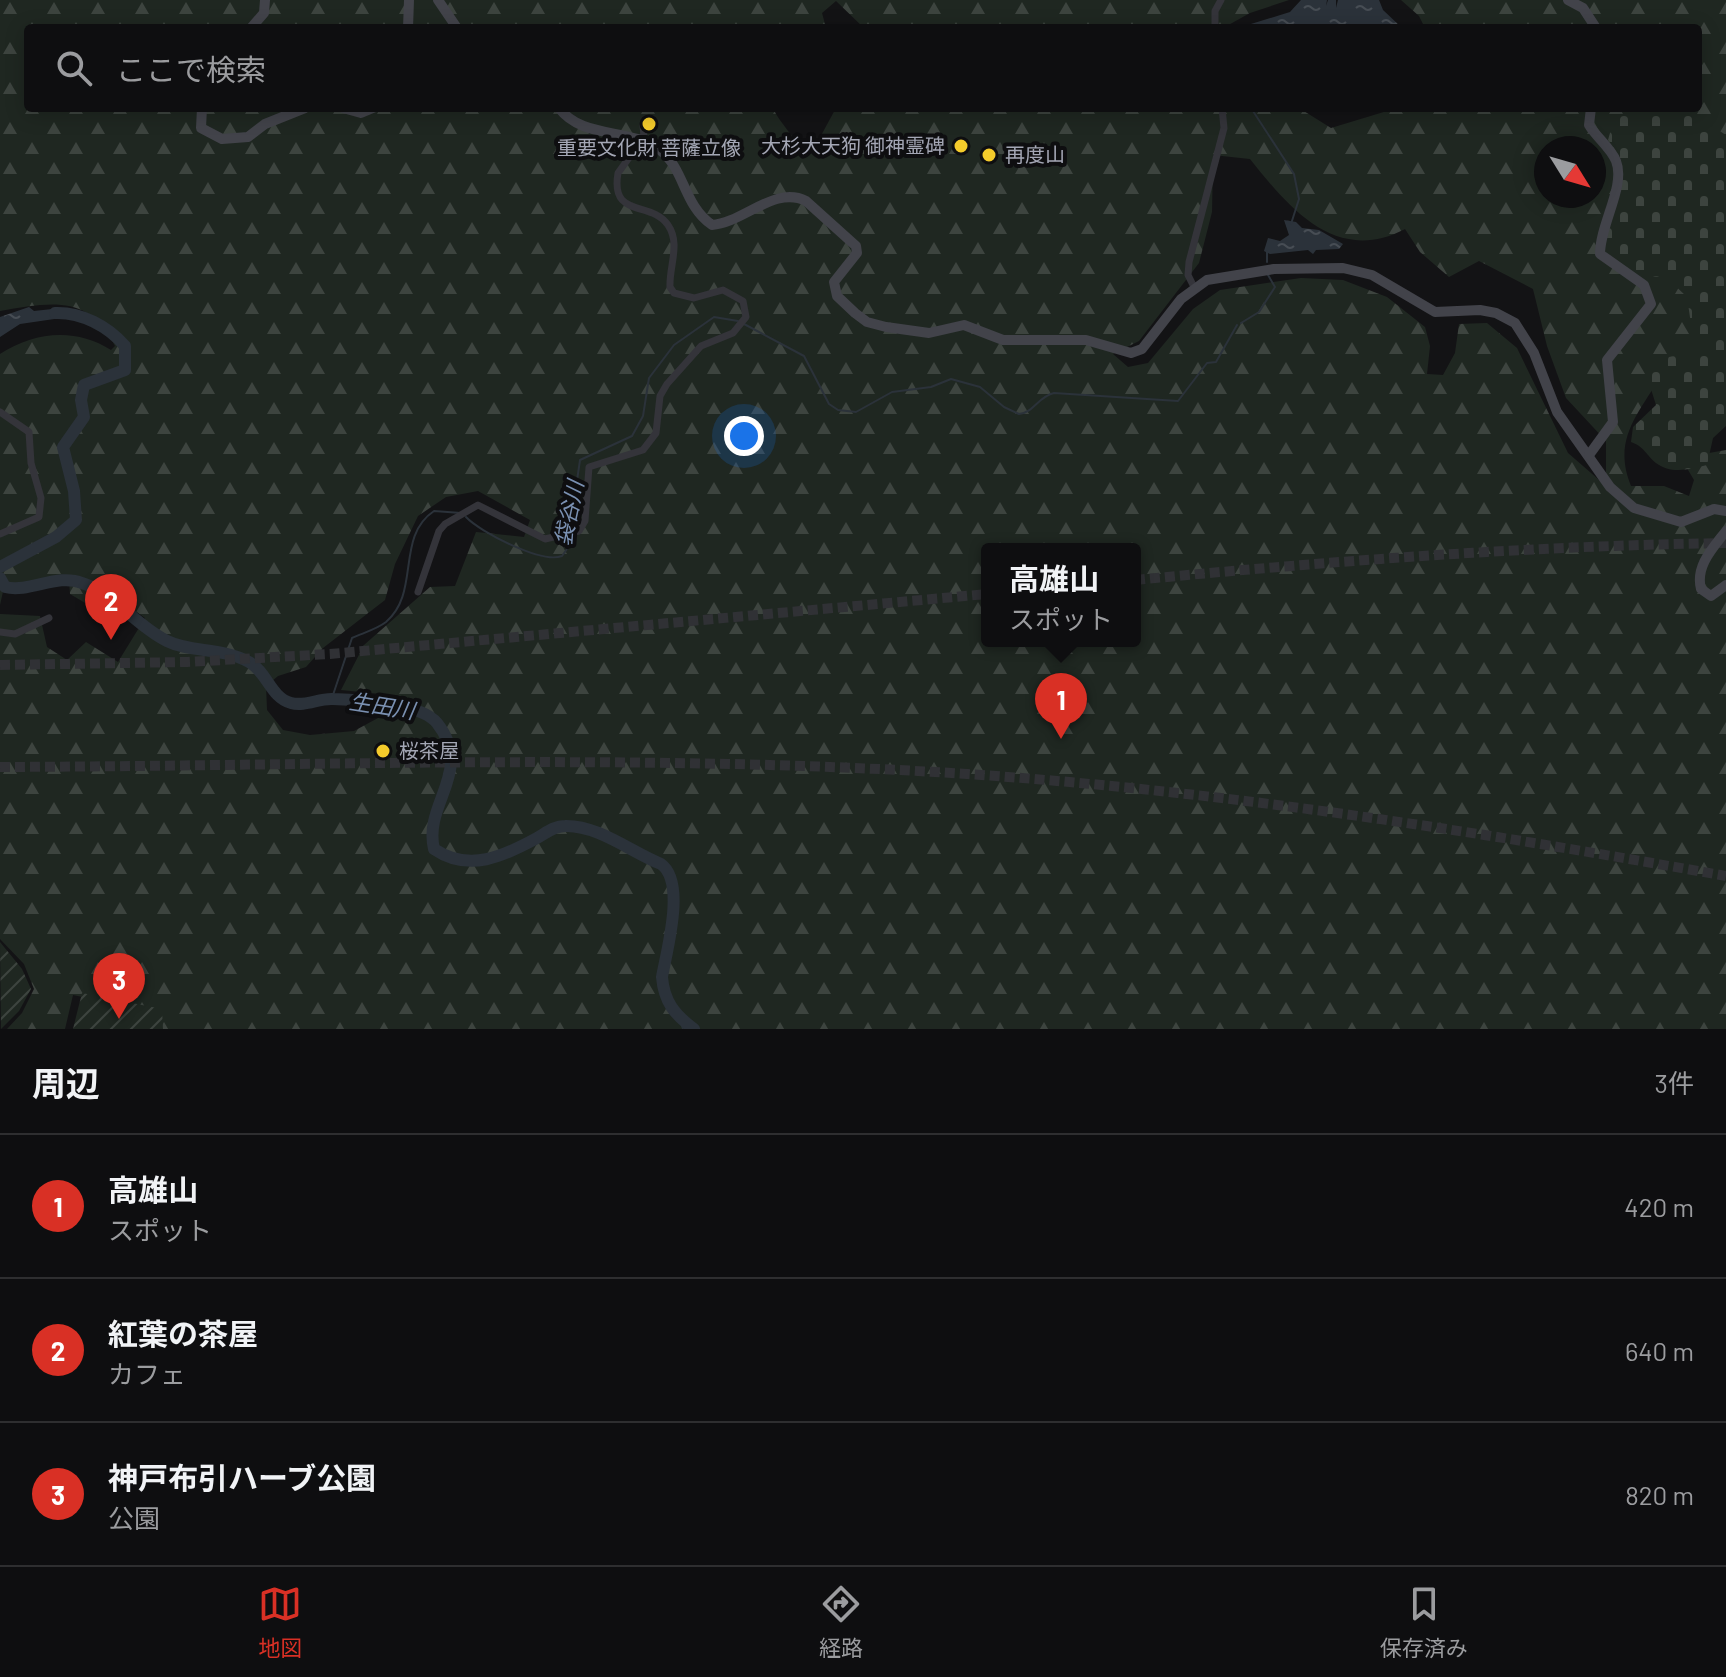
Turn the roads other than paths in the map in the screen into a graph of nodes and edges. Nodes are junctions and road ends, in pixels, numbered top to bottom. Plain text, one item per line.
1 (265, 0) edge
2 (409, 0) edge
3 (438, 0) edge
4 (1221, 0) edge
5 (1568, 0) edge
6 (254, 24) edge
7 (408, 24) edge
8 (454, 24) edge
9 (1215, 24) edge
10 (1593, 24) edge
11 (202, 112) edge
12 (295, 112) edge
13 (564, 112) edge
14 (1222, 112) edge
15 (1591, 112) edge
16 (643, 125) dead end
17 (647, 141) junction
18 (1194, 287) junction
19 (0, 412) edge
20 (1589, 455) junction
21 (1726, 511) edge
22 (1726, 531) edge
23 (0, 534) edge
24 (1726, 585) edge
25 (418, 592) dead end
26 (49, 618) dead end
27 (0, 632) edge

1 - 6 street
2 - 7 street
3 - 8 street
4 - 9 street
5 - 10 street
11 - 12 street
13 - 17 street
14 - 18 street
15 - 20 street
16 - 17 street
17 - 18 street
17 - 25 street
18 - 20 street
19 - 23 street
20 - 21 street
22 - 24 street
26 - 27 street

